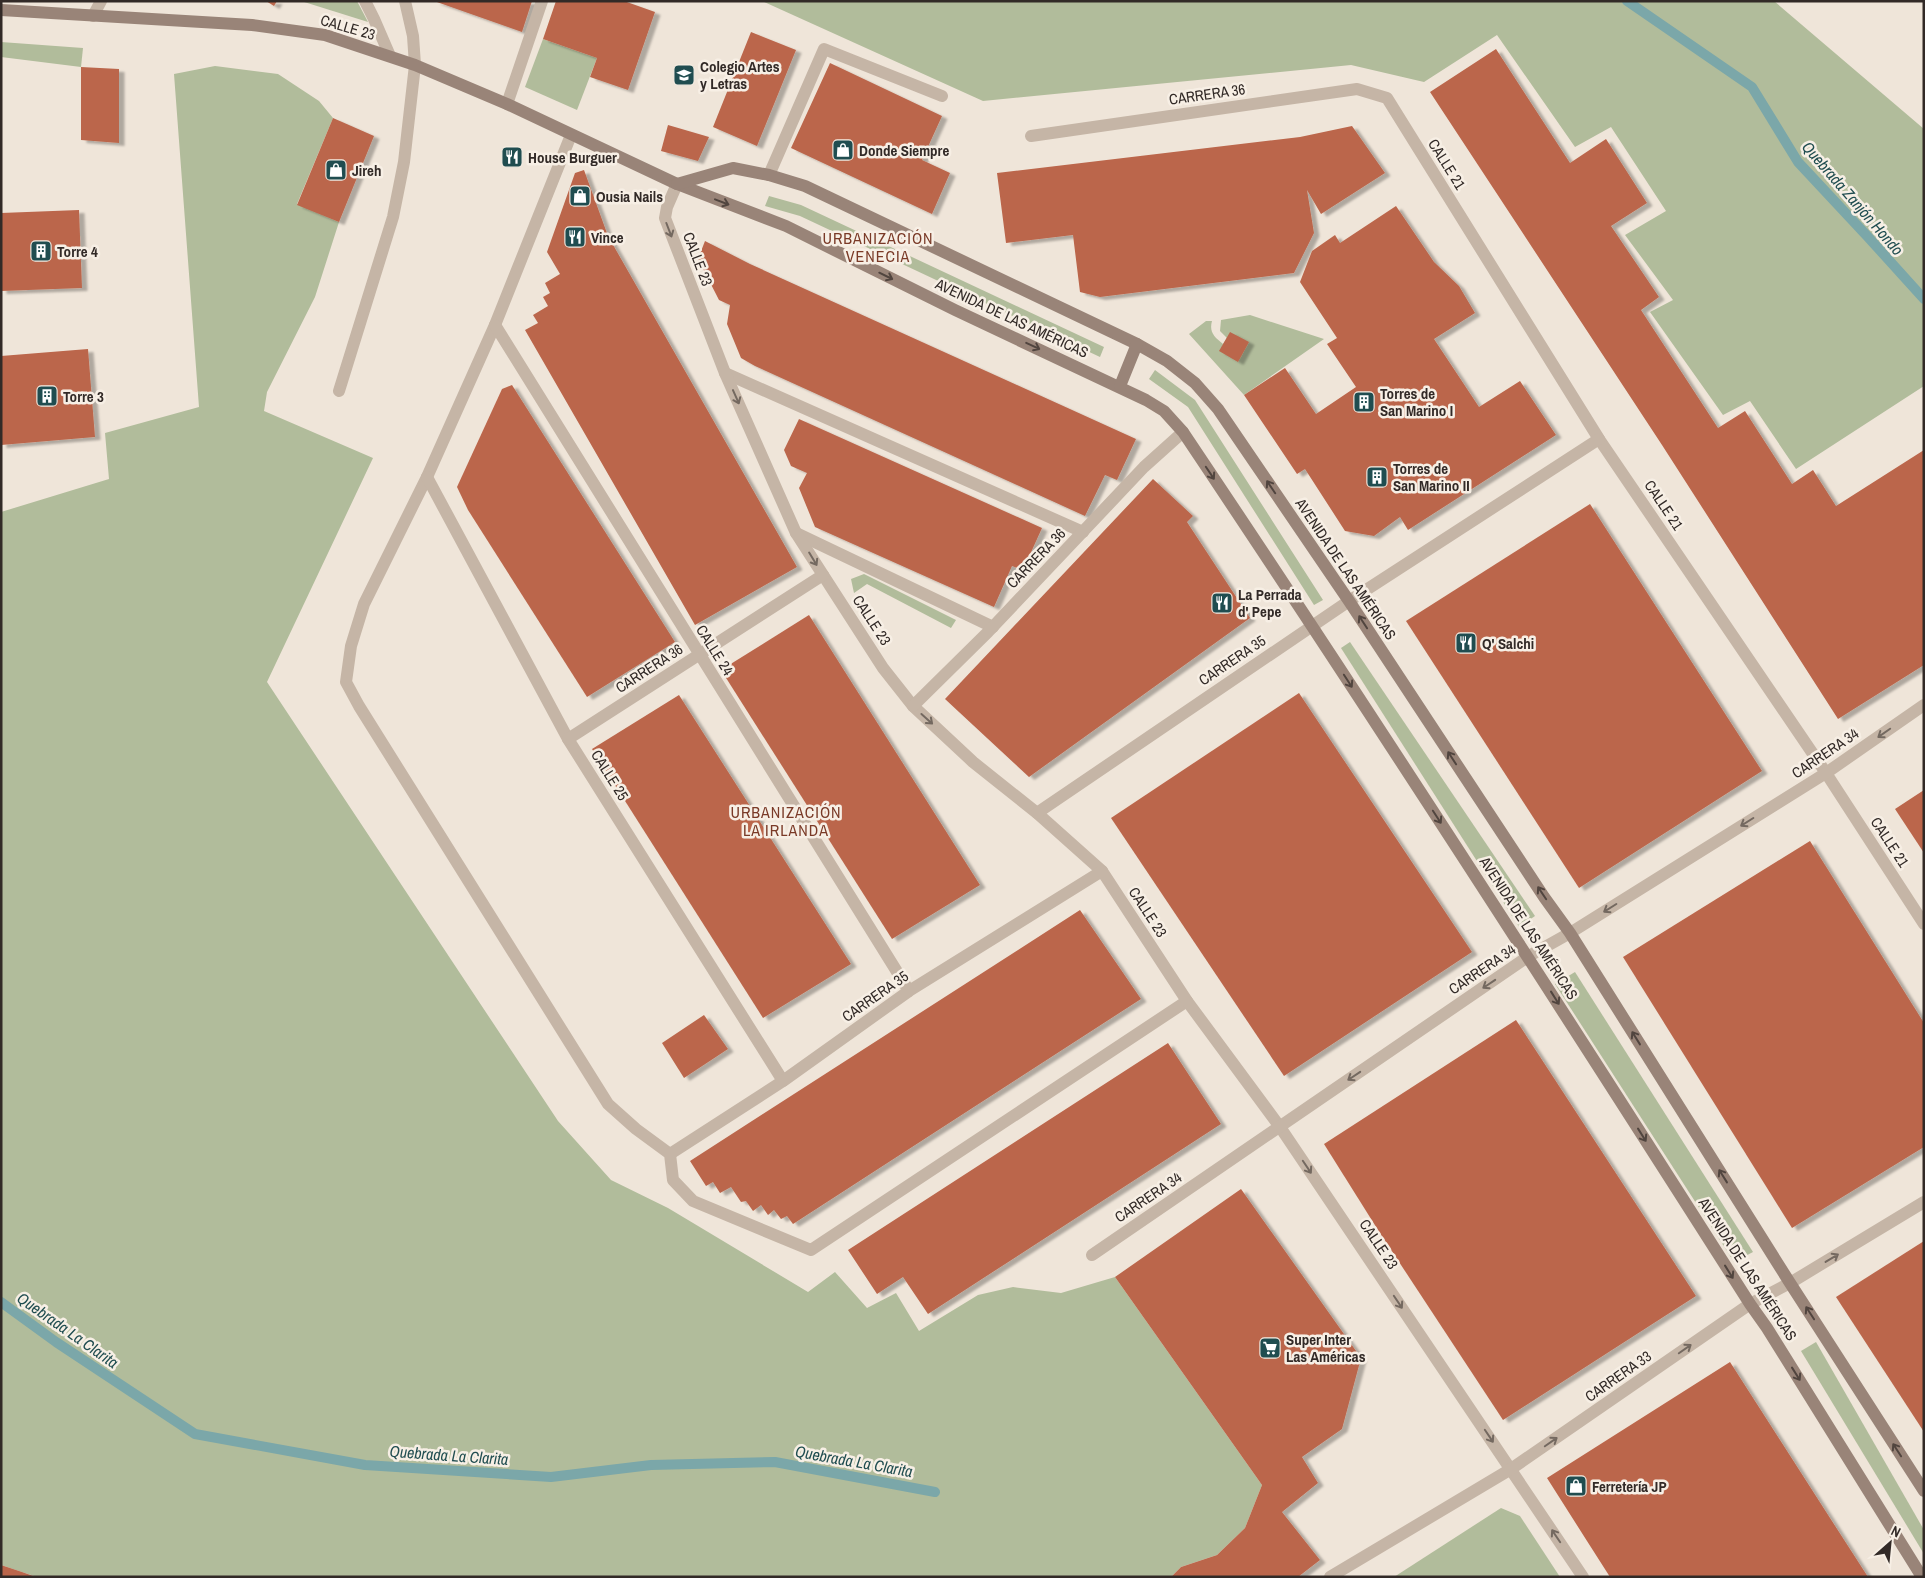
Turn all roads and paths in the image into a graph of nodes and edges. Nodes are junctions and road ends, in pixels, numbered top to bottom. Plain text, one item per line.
1 (101, 1) edge
2 (365, 1) edge
3 (405, 1) edge
4 (542, 1) edge
5 (1, 10) edge
6 (93, 16) junction
7 (390, 56) junction
8 (415, 65) junction
9 (942, 96) dead end
10 (1387, 98) joint
11 (507, 104) junction
12 (571, 135) junction
13 (1031, 136) dead end
14 (769, 175) junction
15 (677, 184) junction
16 (495, 325) junction
17 (1137, 344) junction
18 (725, 373) junction
19 (1120, 386) junction
20 (339, 391) dead end
21 (1183, 432) junction
22 (1599, 439) junction
23 (427, 477) junction
24 (1083, 532) junction
25 (796, 533) junction
26 (822, 575) junction
27 (1349, 601) junction
28 (1312, 625) junction
29 (992, 627) junction
30 (699, 655) junction
31 (1924, 705) edge
32 (913, 706) junction
33 (568, 739) junction
34 (1826, 772) junction
35 (1037, 813) junction
36 (1102, 871) junction
37 (1924, 924) edge
38 (1570, 933) junction
39 (1529, 956) junction
40 (909, 991) junction
41 (1186, 1001) junction
42 (782, 1081) junction
43 (1280, 1127) junction
44 (670, 1154) junction
45 (1924, 1202) edge
46 (1092, 1255) dead end
47 (1790, 1283) junction
48 (1750, 1304) junction
49 (1511, 1469) junction
50 (1924, 1491) edge
51 (1330, 1577) edge
52 (1583, 1577) edge
53 (1922, 1577) edge

1 - 6 street
2 - 7 street
3 - 8 street
4 - 11 street
5 - 6 main road, CALLE 23
6 - 7 main road, CALLE 23
7 - 8 main road, CALLE 23
8 - 11 main road, CALLE 23
8 - 20 street
9 - 14 street
10 - 13 street, CARRERA 36
10 - 22 street, CALLE 21
11 - 12 main road, CALLE 23
12 - 15 main road, CALLE 23
12 - 16 street
14 - 15 main road, AVENIDA DE LAS AMÉRICAS
14 - 17 main road, AVENIDA DE LAS AMÉRICAS
15 -> 18 street, CALLE 23
15 -> 19 main road, AVENIDA DE LAS AMÉRICAS
16 - 23 street
16 - 30 street, CALLE 24
17 - 19 main road
27 -> 17 main road, AVENIDA DE LAS AMÉRICAS
18 - 24 street
18 -> 25 street, CALLE 23
19 - 21 main road, AVENIDA DE LAS AMÉRICAS
21 - 24 street, CARRERA 36
21 -> 28 main road, AVENIDA DE LAS AMÉRICAS
22 - 27 street, CARRERA 35
22 - 34 street, CALLE 21
23 - 33 street, CALLE 25
23 - 44 street
24 - 29 street, CARRERA 36
25 -> 26 street, CALLE 23
25 - 29 street
26 - 30 street, CARRERA 36
26 - 32 street, CALLE 23
27 - 28 street, CARRERA 35
38 -> 27 main road, AVENIDA DE LAS AMÉRICAS
28 - 35 street, CARRERA 35
28 -> 39 main road, AVENIDA DE LAS AMÉRICAS
29 - 32 street, CARRERA 36
30 - 33 street, CARRERA 36
30 - 40 street, CALLE 24
31 -> 34 street, CARRERA 34
32 -> 35 street, CALLE 23
33 - 42 street, CALLE 25
34 - 37 street, CALLE 21
34 -> 38 street, CARRERA 34
35 - 36 street, CALLE 23
36 - 40 street, CARRERA 35
36 - 41 street, CALLE 23
38 - 39 street, CARRERA 34
47 -> 38 main road, AVENIDA DE LAS AMÉRICAS
39 -> 43 street, CARRERA 34
39 -> 48 main road, AVENIDA DE LAS AMÉRICAS
40 - 42 street, CARRERA 35
41 - 43 street, CALLE 23
41 - 44 street
42 - 44 street, CARRERA 35
43 - 46 street, CARRERA 34
43 -> 49 street, CALLE 23
47 -> 45 street, CARRERA 33
47 - 48 street, CARRERA 33
50 -> 47 main road, AVENIDA DE LAS AMÉRICAS
49 -> 48 street, CARRERA 33
48 -> 53 main road, AVENIDA DE LAS AMÉRICAS
49 - 51 street, CARRERA 33
52 -> 49 street, CALLE 23

